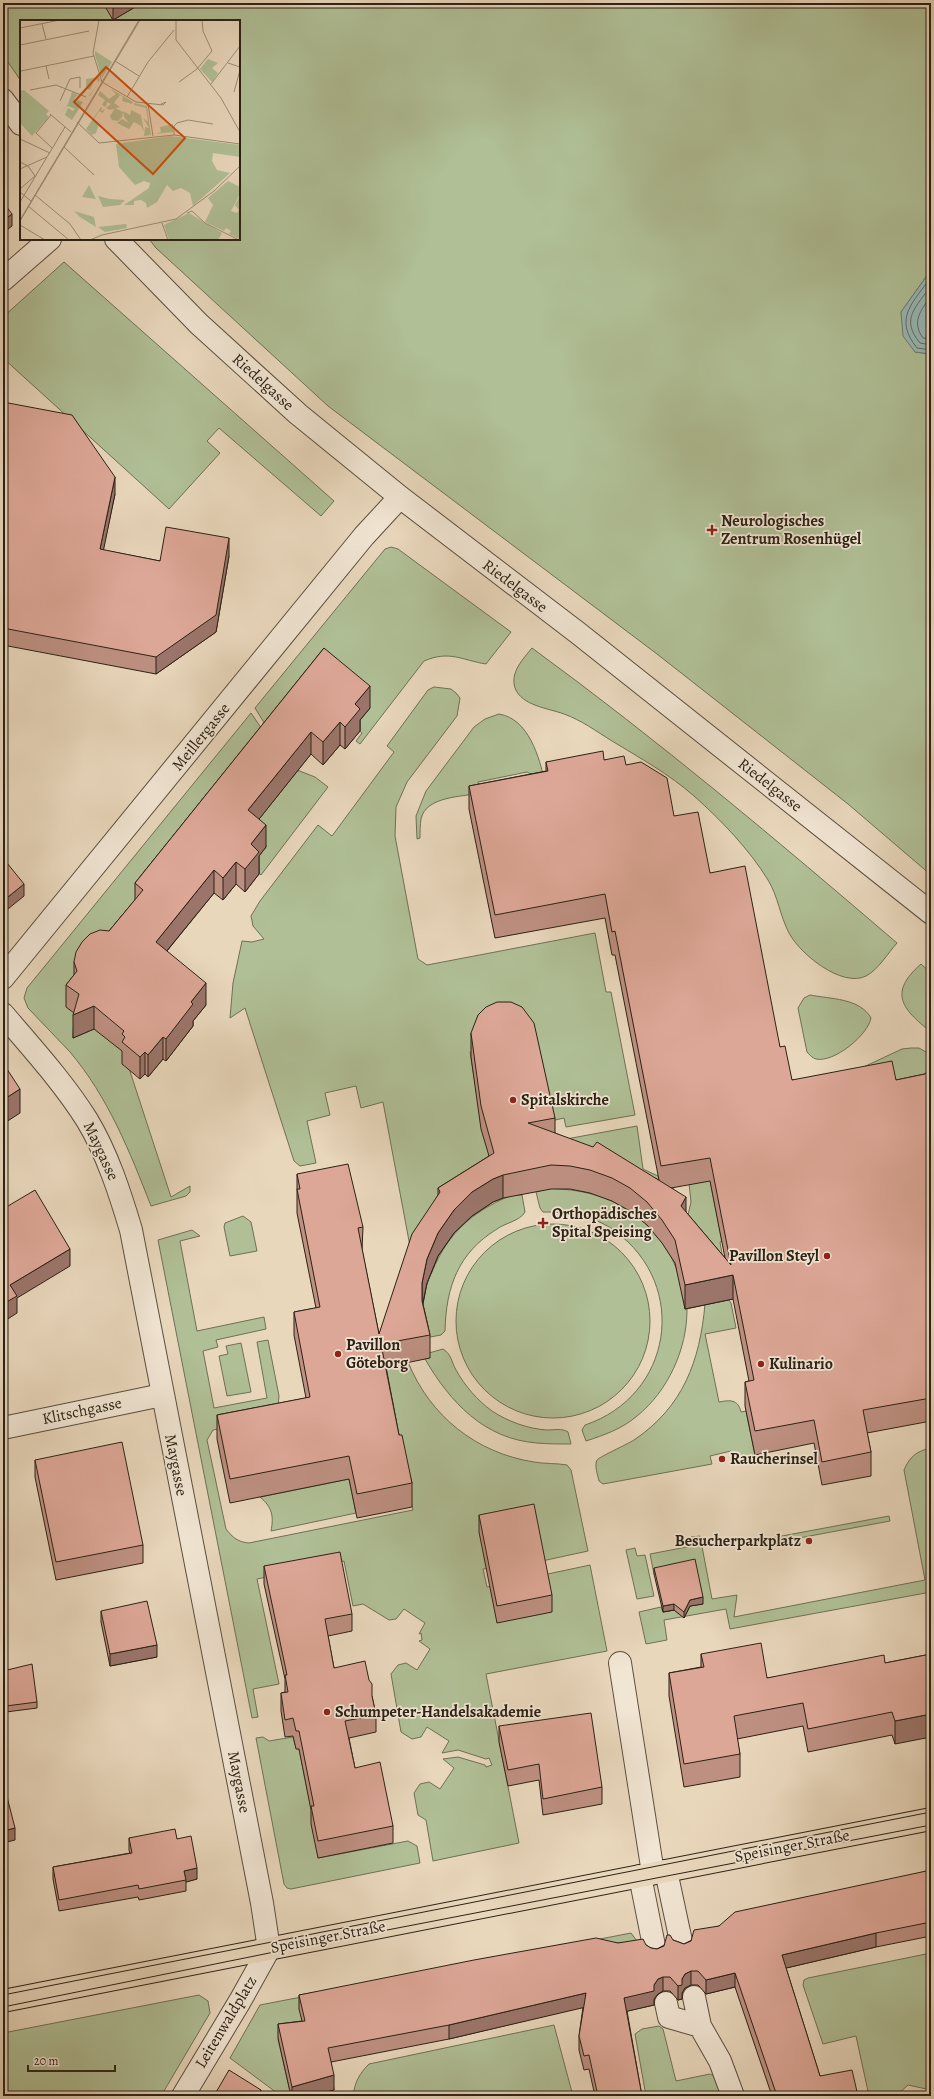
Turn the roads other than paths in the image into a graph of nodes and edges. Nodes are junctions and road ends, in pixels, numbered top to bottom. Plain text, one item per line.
1 (3, 100) edge
2 (20, 123) edge
3 (49, 240) edge
4 (117, 240) edge
5 (3, 280) edge
6 (400, 497) junction
7 (931, 913) edge
8 (3, 978) edge
9 (3, 1014) edge
10 (162, 1394) junction
11 (3, 1428) edge
12 (620, 1663) dead end
13 (931, 1819) edge
14 (653, 1873) junction
15 (682, 1946) edge
16 (269, 1949) junction
17 (655, 1951) edge
18 (694, 1996) dead end
19 (3, 2001) edge
20 (666, 2003) dead end
21 (700, 2026) junction
22 (183, 2096) edge
23 (733, 2096) edge

1 - 2 street
3 - 5 street
4 - 6 street, Riedelgasse
6 - 7 street, Riedelgasse
6 - 8 street, Meillergasse
9 - 10 street, Maygasse
10 - 11 street, Klitschgasse
10 - 16 street, Maygasse
12 - 14 street
13 - 14 main road, Speisinger Straße
14 - 15 street
14 - 16 main road, Speisinger Straße
14 - 17 street
16 - 19 main road, Speisinger Straße
16 - 22 street, Leitenwaldplatz
18 - 21 street
20 - 21 street
21 - 23 street

